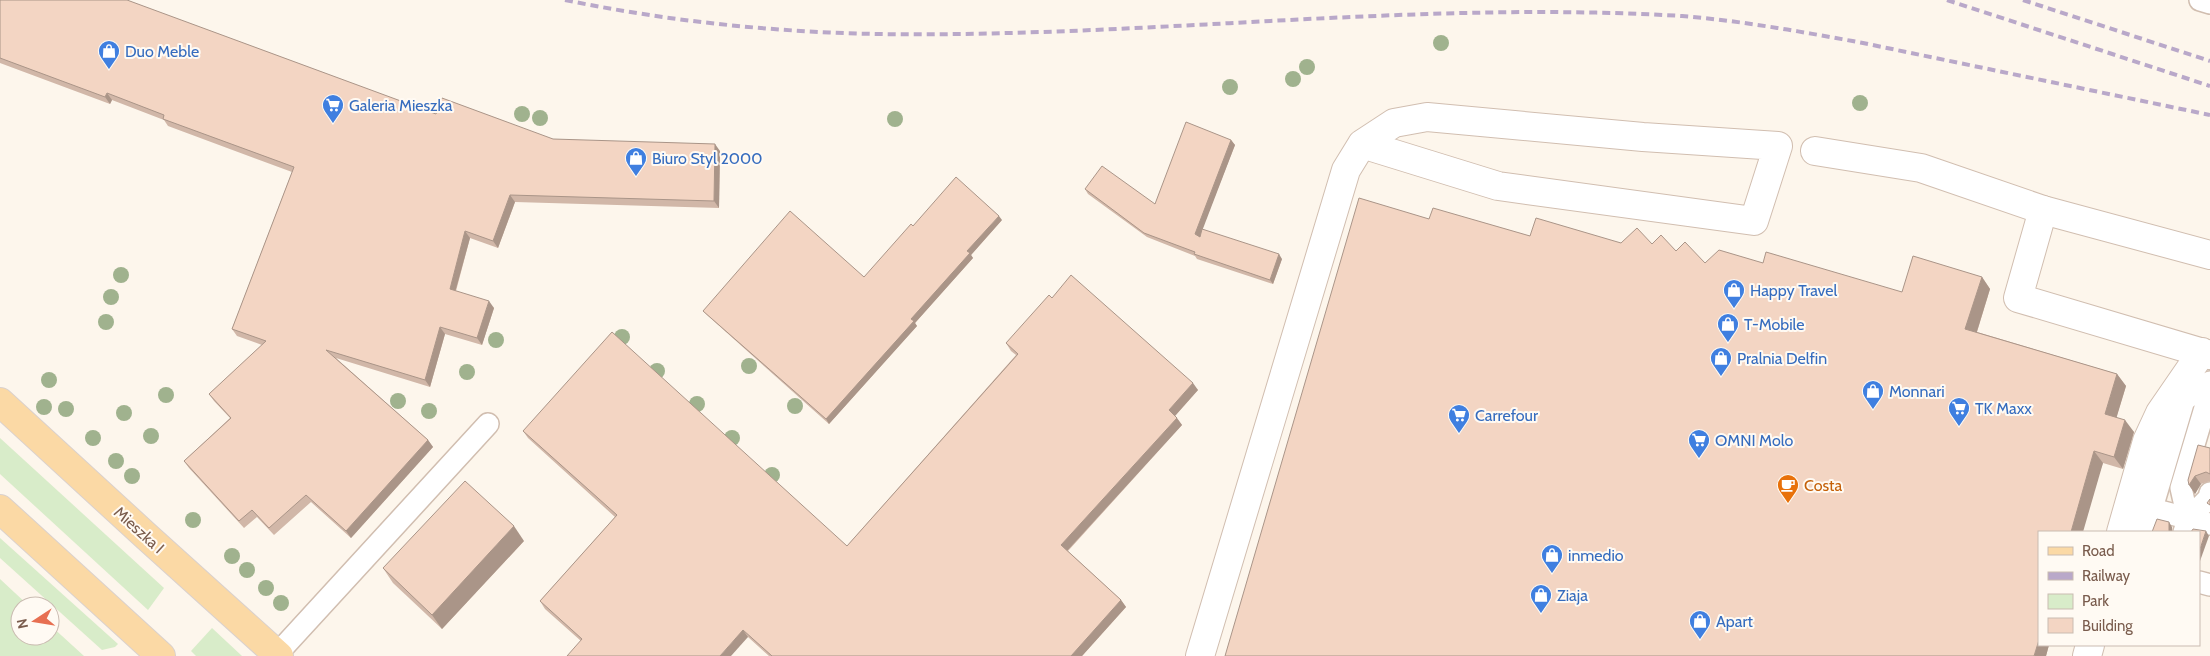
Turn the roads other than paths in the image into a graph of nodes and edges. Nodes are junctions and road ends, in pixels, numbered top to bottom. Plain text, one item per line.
1 (2200, 0) edge
2 (2210, 3) edge
3 (1362, 144) junction
4 (1816, 151) dead end
5 (2043, 210) junction
6 (2210, 255) edge
7 (2206, 354) edge
8 (2210, 382) edge
9 (2210, 391) edge
10 (0, 402) edge
11 (488, 424) dead end
12 (2210, 493) edge
13 (2152, 508) junction
14 (0, 509) edge
15 (2210, 524) edge
16 (2186, 526) edge
17 (2121, 531) edge
18 (2145, 531) edge
19 (278, 655) edge
20 (162, 656) edge
21 (1200, 656) edge

1 - 2 lane
3 - 3 street
3 - 21 street
4 - 5 street
5 - 6 street
5 - 7 street
7 - 17 street
8 - 13 lane
9 - 16 lane
10 - 19 main road, Mieszka I
11 - 19 lane
12 - 16 lane
13 - 16 lane
13 - 18 lane
14 - 20 main road
15 - 16 lane

